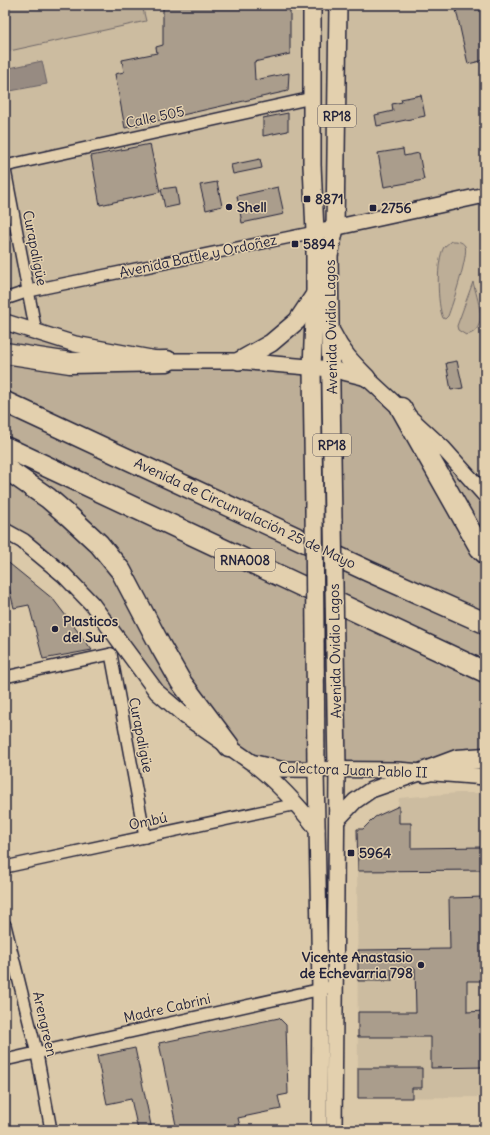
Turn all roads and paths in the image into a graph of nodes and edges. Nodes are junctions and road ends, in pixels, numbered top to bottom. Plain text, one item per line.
1 (312, 5) edge
2 (338, 5) edge
3 (312, 98) junction
4 (5, 166) edge
5 (5, 170) edge
6 (485, 195) edge
7 (335, 228) junction
8 (315, 232) junction
9 (29, 291) junction
10 (315, 294) junction
11 (5, 299) edge
12 (5, 322) edge
13 (330, 329) junction
14 (36, 332) junction
15 (5, 353) edge
16 (167, 361) junction
17 (239, 361) junction
18 (312, 368) junction
19 (331, 369) junction
20 (367, 378) junction
21 (5, 402) edge
22 (401, 408) junction
23 (5, 447) edge
24 (5, 468) edge
25 (485, 495) edge
26 (5, 531) edge
27 (485, 553) edge
28 (485, 623) edge
29 (121, 642) junction
30 (111, 654) junction
31 (485, 672) edge
32 (5, 677) edge
33 (229, 746) junction
34 (485, 758) edge
35 (251, 762) junction
36 (337, 769) junction
37 (316, 770) junction
38 (425, 772) junction
39 (485, 777) edge
40 (297, 804) junction
41 (337, 820) junction
42 (317, 829) junction
43 (145, 837) junction
44 (5, 867) edge
45 (5, 925) edge
46 (335, 986) junction
47 (320, 989) junction
48 (37, 1054) junction
49 (5, 1060) edge
50 (51, 1130) edge
51 (319, 1130) edge
52 (334, 1130) edge

1 - 3 main road, Avenida Ovidio Lagos / RP18
2 - 7 main road, Avenida Ovidio Lagos / RP18
3 - 4 street, Calle 505
3 - 8 main road, Avenida Ovidio Lagos / RP18
5 - 9 street, Curapaligüe
6 - 7 main road, Avenida Battle y Ordoñez
7 - 8 main road, Avenida Battle y Ordoñez
7 - 13 main road, Avenida Ovidio Lagos / RP18
8 - 9 street, Avenida Battle y Ordoñez
8 - 10 main road, Avenida Ovidio Lagos / RP18
9 - 11 street, Avenida Battle y Ordoñez
9 - 14 street, Curapaligüe
10 - 17 main road
10 - 18 main road, Avenida Ovidio Lagos / RP18
12 - 14 main road
13 - 19 main road, Avenida Ovidio Lagos / RP18
13 - 20 main road, RP18
14 - 16 main road
15 - 16 highway
16 - 17 main road
17 - 18 main road
18 - 19 main road
18 - 37 main road, Avenida Ovidio Lagos / RP18, bridge
19 - 20 main road
19 - 36 main road, Avenida Ovidio Lagos / RP18, bridge
20 - 22 main road
21 - 28 highway, Avenida de Circunvalación 25 de Mayo / RNA008
22 - 25 main road
22 - 27 highway
23 - 31 highway, RNA008
24 - 33 highway
26 - 29 main road, Colectora Juan Pablo II
29 - 30 street
29 - 33 main road, Colectora Juan Pablo II
30 - 32 street
30 - 43 street, Curapaligüe
33 - 35 main road, Colectora Juan Pablo II
34 - 38 highway
35 - 37 main road, Colectora Juan Pablo II
35 - 40 main road
36 - 37 main road, Colectora Juan Pablo II
36 - 38 main road, Colectora Juan Pablo II
36 - 41 main road, Avenida Ovidio Lagos
37 - 42 main road, Avenida Ovidio Lagos
38 - 39 main road, Colectora Juan Pablo II
38 - 41 main road
40 - 42 main road
40 - 43 street, Ombú
41 - 46 main road, Avenida Ovidio Lagos
42 - 47 main road, Avenida Ovidio Lagos
43 - 44 street, Ombú
45 - 48 street, Arengreen
46 - 47 street, Madre Cabrini
46 - 52 main road, Avenida Ovidio Lagos
47 - 48 street, Madre Cabrini
47 - 51 main road, Avenida Ovidio Lagos
48 - 49 street, Madre Cabrini
48 - 50 street, Arengreen

